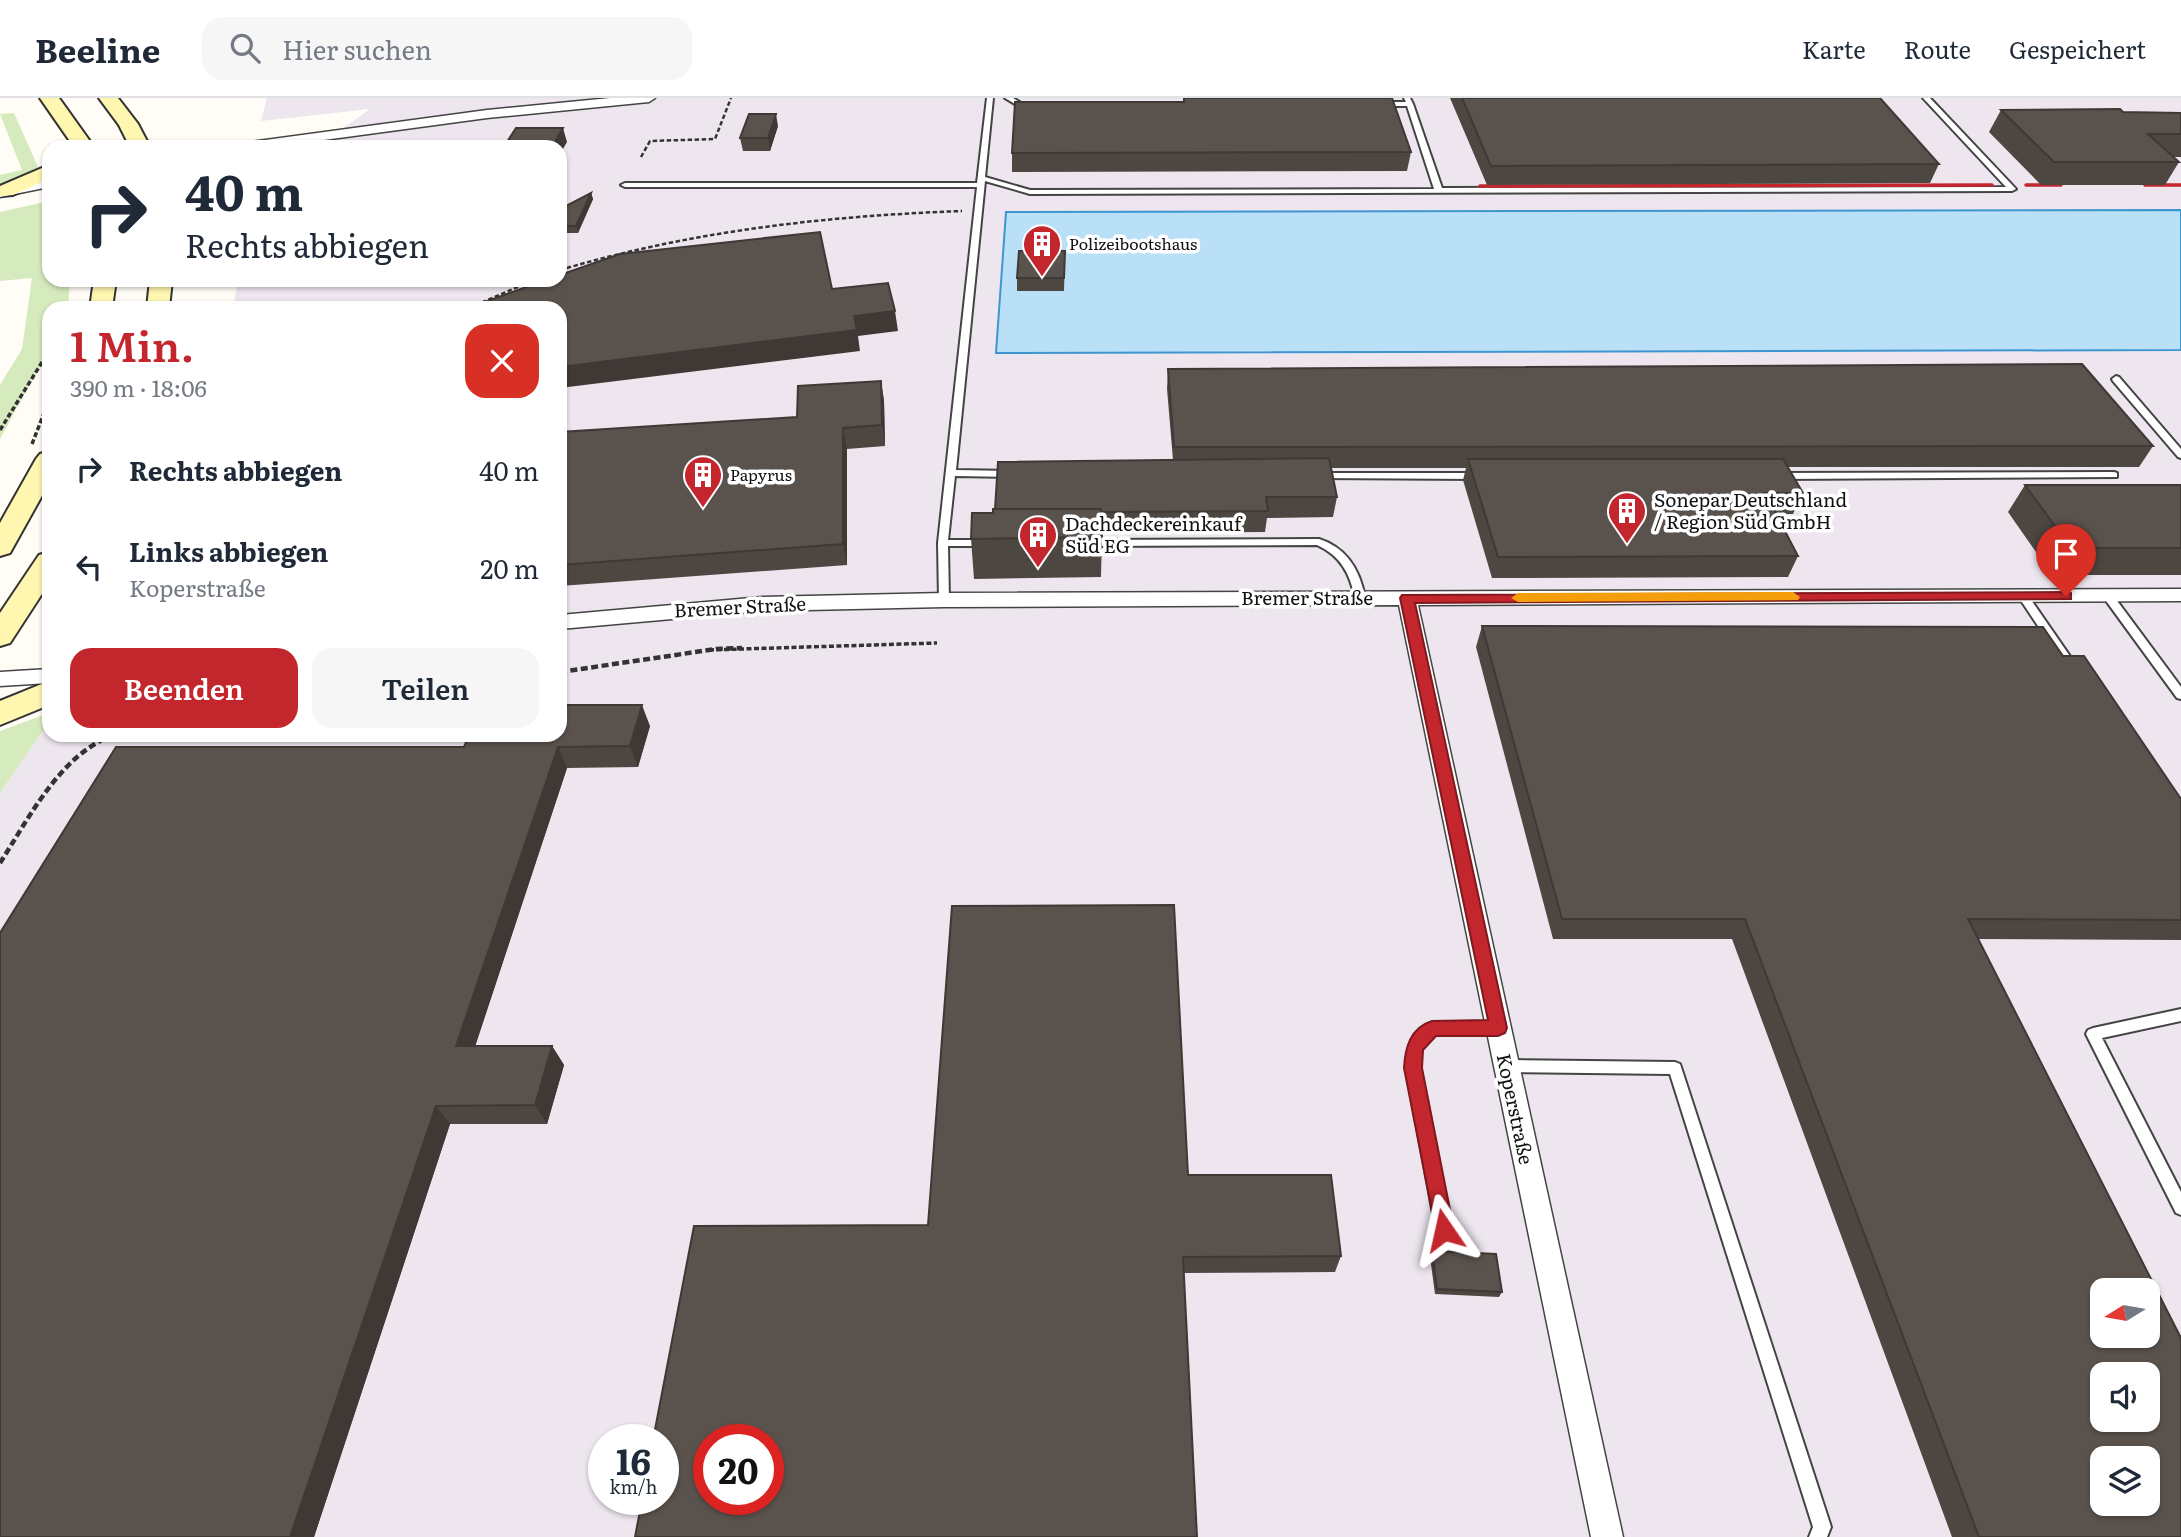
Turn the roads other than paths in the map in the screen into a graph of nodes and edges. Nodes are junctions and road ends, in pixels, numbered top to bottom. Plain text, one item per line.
1 (50, 98) edge
2 (108, 98) edge
3 (649, 98) edge
4 (990, 98) edge
5 (1008, 98) edge
6 (1926, 98) edge
7 (1408, 101) edge
8 (1368, 104) edge
9 (1034, 105) edge
10 (75, 140) edge
11 (136, 140) edge
12 (301, 140) edge
13 (42, 175) edge
14 (981, 181) junction
15 (42, 185) edge
16 (625, 186) dead end
17 (1439, 192) junction
18 (42, 193) edge
19 (2, 196) edge
20 (2116, 379) dead end
21 (2181, 455) edge
22 (42, 471) edge
23 (950, 473) junction
24 (1030, 474) edge
25 (2114, 475) dead end
26 (1307, 476) edge
27 (1493, 476) edge
28 (1772, 476) edge
29 (1001, 542) edge
30 (943, 543) junction
31 (1069, 543) edge
32 (0, 547) edge
33 (42, 572) edge
34 (2181, 595) edge
35 (2023, 596) junction
36 (2108, 596) junction
37 (1360, 598) junction
38 (1407, 598) junction
39 (944, 600) junction
40 (567, 621) edge
41 (0, 636) edge
42 (42, 676) edge
43 (0, 679) edge
44 (2082, 682) edge
45 (42, 695) edge
46 (2181, 695) edge
47 (0, 713) edge
48 (2181, 1015) edge
49 (1498, 1028) junction
50 (1506, 1066) junction
51 (2181, 1208) edge
52 (1444, 1230) dead end
53 (1607, 1537) edge
54 (1818, 1537) edge

1 - 10 main road
2 - 11 main road
3 - 12 street
4 - 14 lane
5 - 9 lane
6 - 17 lane
7 - 8 lane
7 - 17 lane
13 - 19 main road
14 - 16 lane
14 - 17 lane
14 - 23 lane
15 - 19 street
18 - 19 street
20 - 21 lane
22 - 32 main road
23 - 24 lane
23 - 30 lane
25 - 28 lane
26 - 27 lane
29 - 30 lane
30 - 39 lane
31 - 37 lane
33 - 41 main road
34 - 36 street, Bremer Straße
35 - 36 street, Bremer Straße
35 - 38 street, Bremer Straße
35 - 44 lane
36 - 46 lane
37 - 38 street, Bremer Straße
37 - 39 street, Bremer Straße
38 - 49 street, Koperstraße
39 - 40 street, Bremer Straße
42 - 43 street
45 - 47 main road
48 - 51 lane
49 - 50 street, Koperstraße
49 - 52 lane
50 - 53 street, Koperstraße
50 - 54 lane

